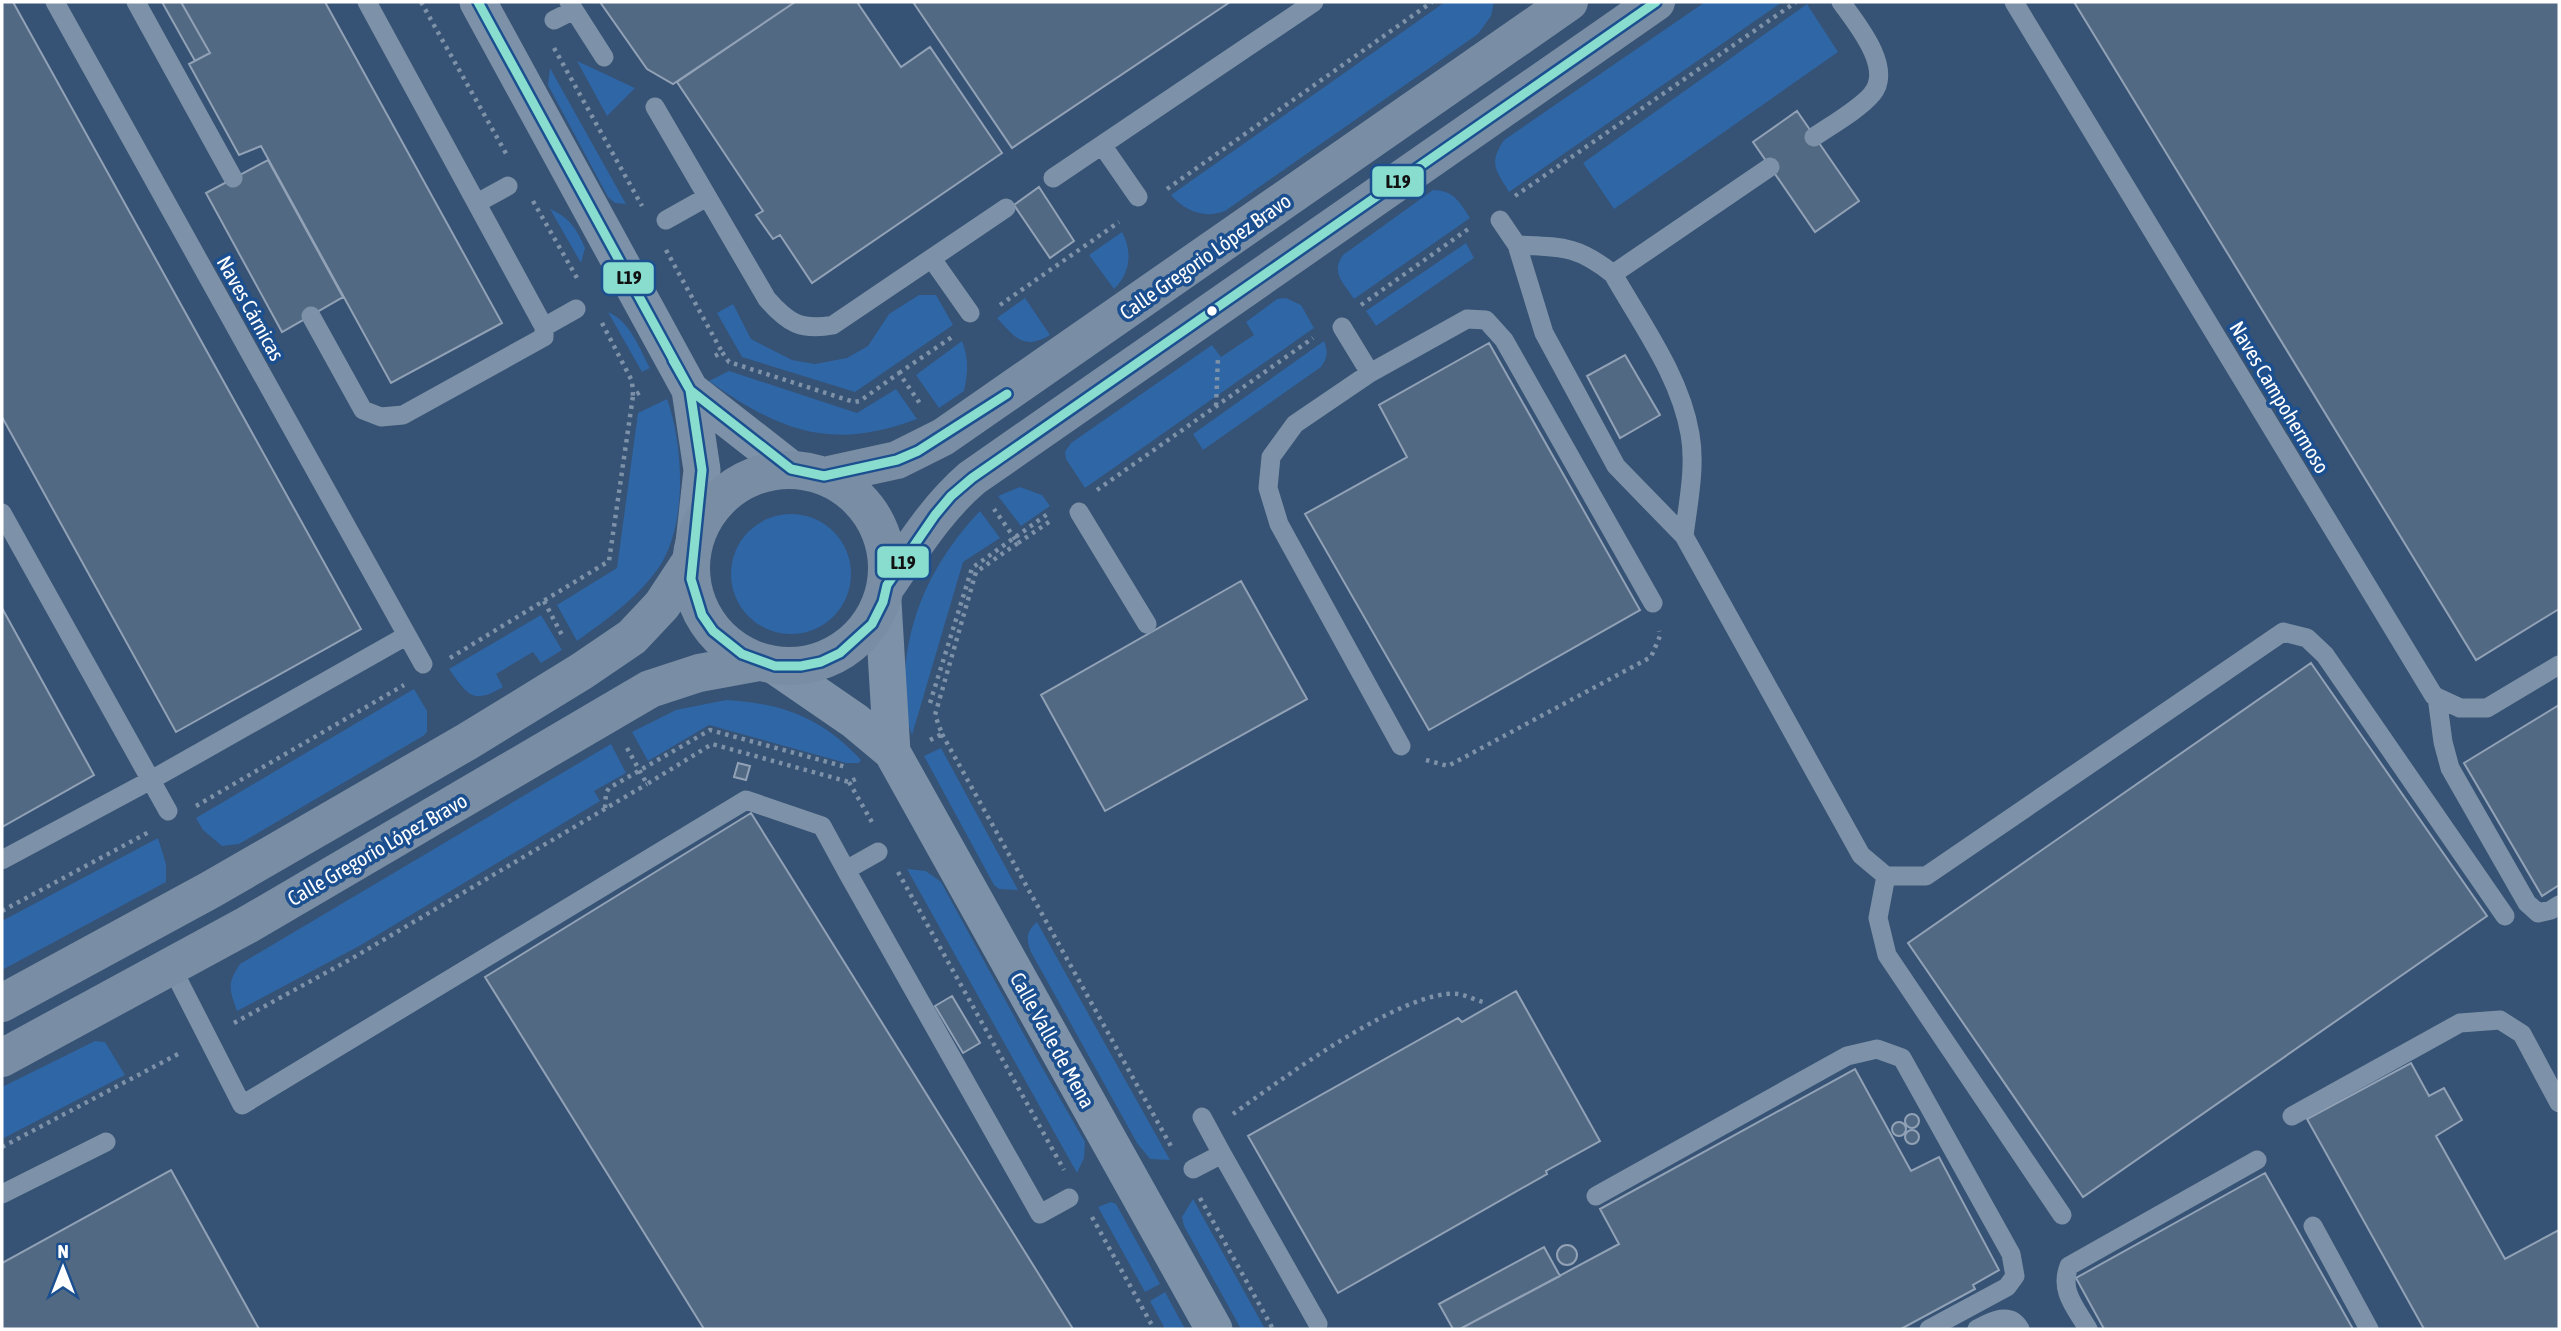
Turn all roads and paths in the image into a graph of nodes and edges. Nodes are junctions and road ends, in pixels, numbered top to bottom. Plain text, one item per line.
1 (55, 2) edge
2 (136, 2) edge
3 (367, 2) edge
4 (421, 2) edge
5 (478, 2) edge
6 (1314, 2) edge
7 (1569, 2) edge
8 (1656, 2) edge
9 (1796, 2) edge
10 (1841, 2) edge
11 (2014, 2) edge
12 (572, 6) edge
13 (554, 20) dead end
14 (552, 44) dead end
15 (604, 57) dead end
16 (655, 107) dead end
17 (1814, 137) dead end
18 (1102, 145) junction
19 (1770, 167) dead end
20 (511, 177) joint
21 (233, 178) dead end
22 (1053, 178) dead end
23 (707, 197) junction
24 (1138, 197) dead end
25 (477, 203) junction
26 (1006, 208) dead end
27 (644, 210) dead end
28 (1503, 211) joint
29 (666, 220) dead end
30 (1472, 226) dead end
31 (1517, 245) junction
32 (666, 249) dead end
33 (932, 259) junction
34 (1614, 274) junction
35 (576, 309) dead end
36 (970, 313) dead end
37 (311, 316) dead end
38 (1346, 320) joint
39 (544, 327) junction
40 (1316, 336) dead end
41 (722, 352) junction
42 (1218, 353) dead end
43 (1370, 373) junction
44 (685, 381) junction
45 (1216, 407) junction
46 (943, 437) junction
47 (808, 472) junction
48 (972, 478) junction
49 (1076, 508) junction
50 (2, 513) edge
51 (1684, 536) junction
52 (1018, 543) junction
53 (693, 552) junction
54 (885, 594) junction
55 (544, 601) junction
56 (1653, 603) joint
57 (1147, 624) dead end
58 (406, 636) junction
59 (767, 664) junction
60 (2559, 665) edge
61 (426, 669) junction
62 (582, 671) junction
63 (2437, 697) junction
64 (607, 715) junction
65 (942, 734) junction
66 (1401, 746) joint
67 (893, 755) junction
68 (151, 780) junction
69 (849, 782) junction
70 (647, 783) junction
71 (171, 817) junction
72 (874, 827) dead end
73 (885, 856) joint
74 (2, 860) edge
75 (846, 870) junction
76 (1886, 876) junction
77 (2559, 905) edge
78 (2, 911) edge
79 (2505, 916) dead end
80 (171, 966) junction
81 (1483, 1002) dead end
82 (2, 1003) edge
83 (207, 1038) junction
84 (2, 1058) edge
85 (2559, 1103) edge
86 (2292, 1116) dead end
87 (1206, 1124) joint
88 (106, 1142) dead end
89 (2, 1147) edge
90 (1172, 1149) dead end
91 (1222, 1154) junction
92 (2257, 1160) dead end
93 (1193, 1169) dead end
94 (1067, 1176) dead end
95 (2, 1194) edge
96 (1596, 1196) dead end
97 (1199, 1197) dead end
98 (1069, 1198) dead end
99 (1089, 1212) dead end
100 (2062, 1215) dead end
101 (2313, 1226) dead end
102 (1318, 1324) dead end
103 (1154, 1329) edge
104 (1214, 1329) edge
105 (1273, 1329) edge
106 (1929, 1329) edge
107 (1977, 1329) edge
108 (2020, 1329) edge
109 (2088, 1329) edge
110 (2369, 1329) edge

1 - 58 lane, Naves Cárnicas
2 - 21 lane
3 - 25 lane
4 - 20 path
5 - 44 street
6 - 18 lane
7 - 46 main road, Calle Gregorio López Bravo
8 - 48 main road
9 - 28 path
10 - 17 lane
11 - 63 lane, Naves Campohermoso
12 - 13 lane
12 - 15 lane
14 - 27 path
16 - 23 lane
18 - 22 lane
18 - 24 lane
19 - 34 lane
20 - 25 lane
23 - 29 lane
23 - 33 lane
25 - 39 lane
26 - 33 lane
28 - 31 lane
30 - 38 path
31 - 34 lane
31 - 51 lane
32 - 41 path
33 - 36 lane
34 - 51 lane
35 - 39 lane
37 - 39 lane
38 - 43 lane
40 - 45 path
41 - 44 path
41 - 46 path
42 - 45 path
43 - 56 lane
43 - 66 lane
44 - 47 street
44 - 53 street
44 - 55 path
45 - 49 path
46 - 47 main road, Calle Gregorio López Bravo
47 - 53 main road
47 - 54 main road
48 - 52 path
48 - 54 main road
49 - 52 path
49 - 57 lane
50 - 68 lane
51 - 76 lane
52 - 65 path
53 - 59 main road
53 - 62 main road
54 - 59 main road
54 - 67 street, Calle Valle de Mena
55 - 61 path
55 - 62 path
56 - 66 path
58 - 61 lane, Naves Cárnicas
58 - 68 lane
59 - 64 main road, Calle Gregorio López Bravo
59 - 67 street, Calle Valle de Mena
60 - 63 lane
61 - 71 path
62 - 82 main road
63 - 77 lane
64 - 70 path
64 - 80 main road, Calle Gregorio López Bravo
65 - 67 path
65 - 90 path
67 - 69 path
67 - 104 street, Calle Valle de Mena
68 - 71 lane
68 - 74 lane
69 - 70 path
69 - 72 path
70 - 83 path
71 - 78 path
73 - 75 lane
73 - 94 path
75 - 83 lane
75 - 98 lane
76 - 79 lane
76 - 100 lane
80 - 83 lane
80 - 84 main road, Calle Gregorio López Bravo
81 - 87 path
83 - 89 path
85 - 86 lane
87 - 91 lane
88 - 95 lane
91 - 93 lane
91 - 102 lane
92 - 109 lane
96 - 106 lane
97 - 105 path
99 - 103 path
101 - 110 lane
107 - 108 lane

